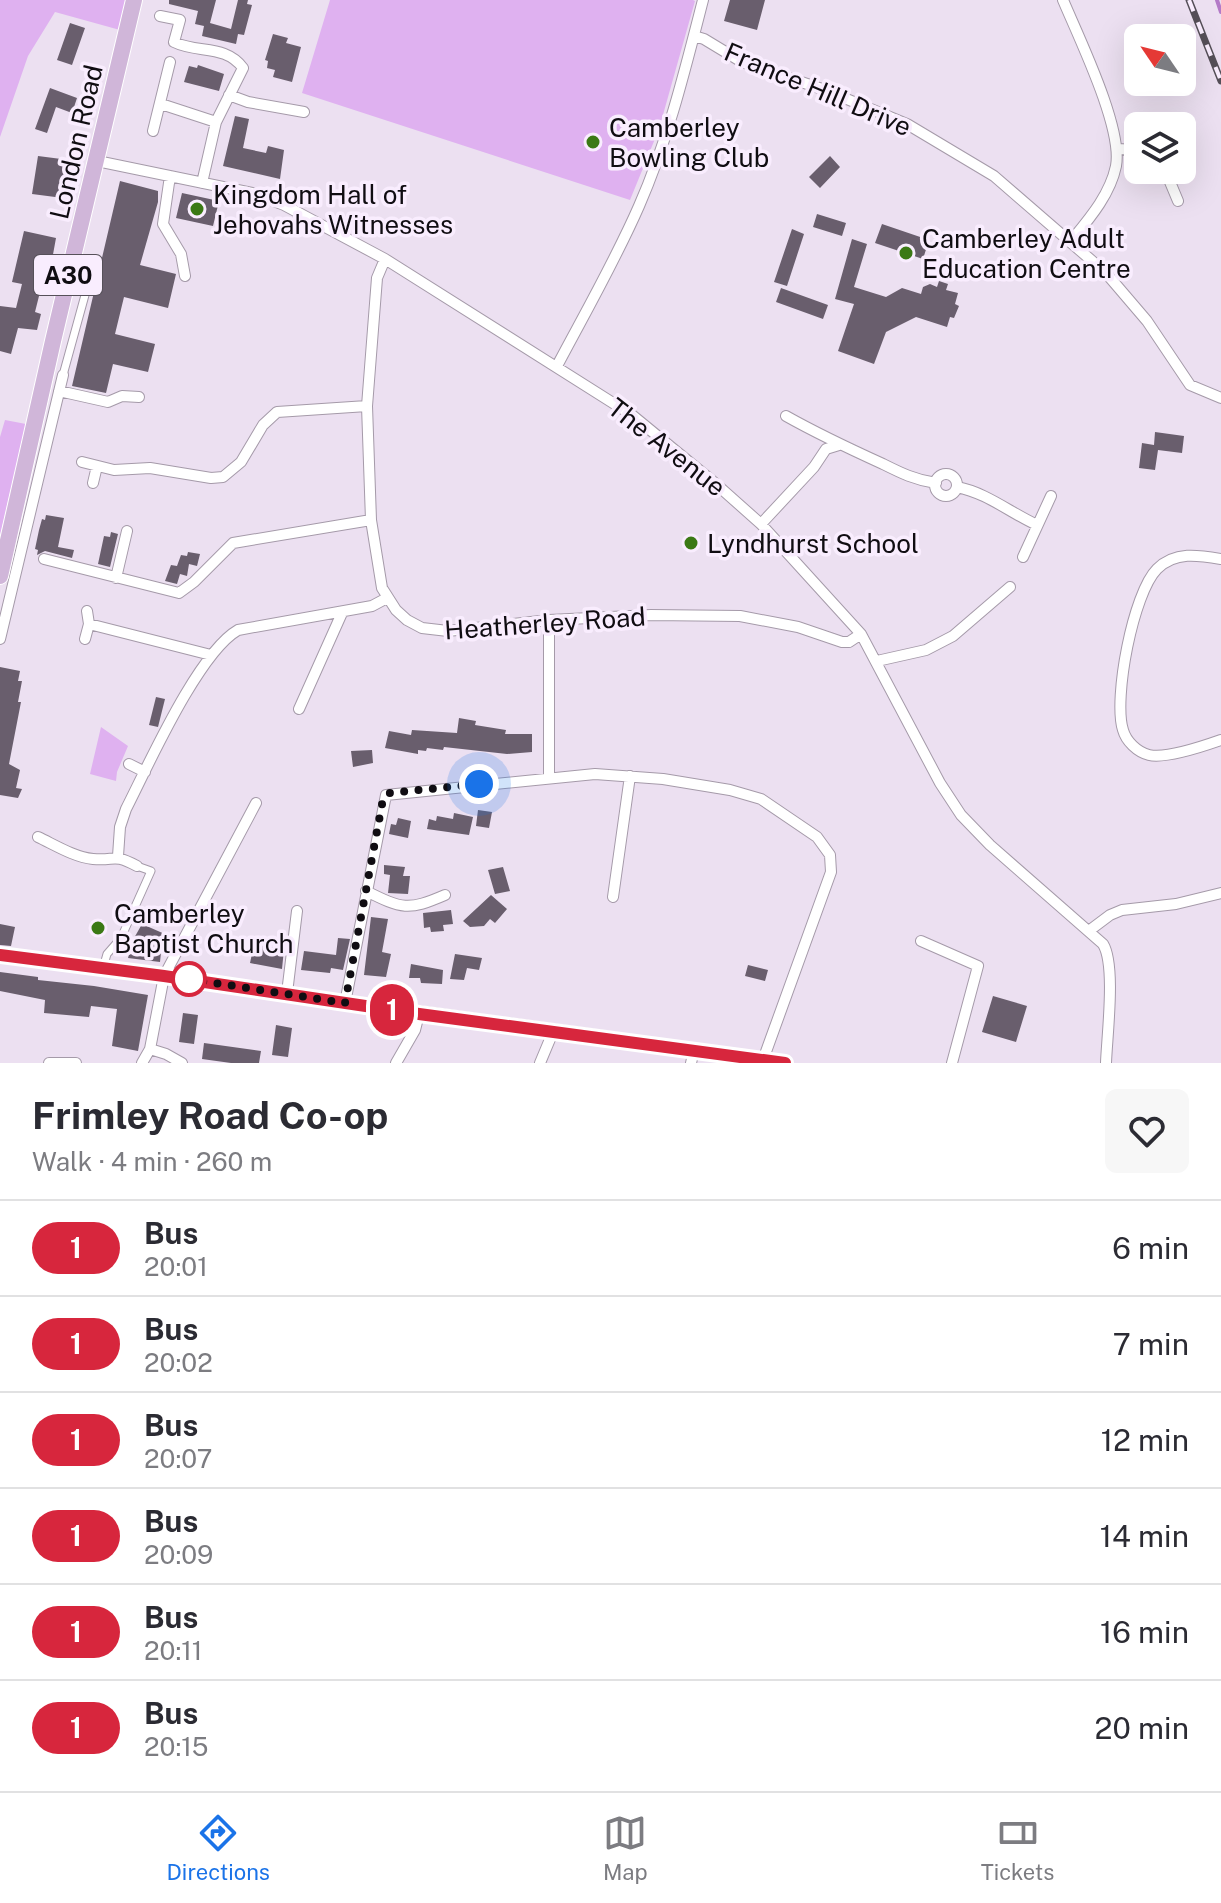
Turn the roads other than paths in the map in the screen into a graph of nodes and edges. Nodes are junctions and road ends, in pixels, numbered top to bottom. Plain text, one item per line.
1 (134, 0) edge
2 (703, 0) edge
3 (1063, 0) edge
4 (160, 16) dead end
5 (694, 36) junction
6 (170, 62) dead end
7 (229, 95) junction
8 (161, 104) junction
9 (304, 112) dead end
10 (216, 122) junction
11 (153, 131) dead end
12 (1117, 149) junction
13 (1124, 149) edge
14 (97, 161) junction
15 (170, 176) junction
16 (202, 183) junction
17 (1171, 184) edge
18 (1178, 201) dead end
19 (1071, 241) junction
20 (385, 259) junction
21 (93, 266) dead end
22 (185, 276) dead end
23 (557, 366) junction
24 (43, 380) junction
25 (61, 383) junction
26 (139, 397) dead end
27 (1221, 398) edge
28 (367, 406) junction
29 (786, 416) dead end
30 (839, 445) junction
31 (82, 462) dead end
32 (97, 466) junction
33 (93, 483) dead end
34 (1051, 496) dead end
35 (371, 520) junction
36 (761, 524) junction
37 (1037, 525) junction
38 (127, 531) dead end
39 (1023, 557) dead end
40 (44, 559) dead end
41 (1221, 559) edge
42 (0, 576) edge
43 (116, 578) junction
44 (1010, 587) dead end
45 (387, 598) junction
46 (87, 611) dead end
47 (342, 613) junction
48 (549, 620) junction
49 (89, 624) junction
50 (861, 634) junction
51 (0, 639) edge
52 (85, 639) dead end
53 (211, 655) junction
54 (877, 661) junction
55 (299, 709) dead end
56 (1221, 740) edge
57 (129, 764) dead end
58 (145, 772) junction
59 (630, 776) junction
60 (549, 778) junction
61 (256, 803) dead end
62 (38, 837) dead end
63 (118, 856) junction
64 (137, 866) joint
65 (366, 891) junction
66 (1221, 893) edge
67 (445, 895) dead end
68 (613, 897) dead end
69 (297, 911) dead end
70 (1090, 930) junction
71 (921, 941) dead end
72 (0, 955) edge
73 (103, 968) junction
74 (164, 976) junction
75 (287, 993) junction
76 (345, 1003) junction
77 (419, 1014) junction
78 (553, 1032) junction
79 (150, 1049) junction
80 (692, 1056) edge
81 (763, 1060) junction
82 (49, 1063) edge
83 (76, 1063) edge
84 (142, 1063) edge
85 (182, 1063) edge
86 (396, 1063) edge
87 (540, 1063) edge
88 (785, 1063) edge
89 (952, 1063) edge
90 (1106, 1063) edge

1 - 14 main road, London Road / A30
2 - 5 street
3 - 12 street
4 - 7 street
5 - 19 street, France Hill Drive
5 - 23 street
6 - 8 street
7 - 9 street
7 - 10 street
8 - 10 street
8 - 11 street
10 - 16 street
12 - 13 street
12 - 19 street
14 - 15 street, The Avenue
14 - 24 main road, London Road / A30
15 - 16 street, The Avenue
15 - 22 street
16 - 20 street, The Avenue
17 - 18 street
19 - 27 street, France Hill Drive
20 - 23 street, The Avenue
20 - 28 street
21 - 25 street
23 - 36 street, The Avenue
24 - 25 street
24 - 42 main road, London Road / A30
25 - 26 street
25 - 51 street
28 - 32 street
28 - 35 street
29 - 30 street
30 - 36 street
30 - 37 street
31 - 32 street
32 - 33 street
34 - 37 street
35 - 43 street
35 - 45 street
36 - 50 street, The Avenue
37 - 39 street
38 - 43 street
40 - 43 street
41 - 56 street
44 - 54 street
45 - 47 street
45 - 48 street, Heatherley Road
46 - 49 street
47 - 53 street
47 - 55 street
48 - 50 street, Heatherley Road
48 - 60 street
49 - 52 street
49 - 53 street
50 - 54 street, The Avenue
53 - 58 street
54 - 70 street, The Avenue
57 - 58 street
58 - 63 street
59 - 60 street
59 - 68 street
59 - 81 street
60 - 65 street
61 - 74 street
62 - 63 street
63 - 64 street
64 - 73 street
65 - 67 street
65 - 76 street
66 - 70 street
69 - 75 street
70 - 90 street, The Avenue
71 - 89 street
72 - 73 main road
73 - 74 main road
74 - 75 main road
74 - 79 street
75 - 76 main road
76 - 77 main road
77 - 78 main road
77 - 86 street
78 - 80 main road
78 - 87 street
79 - 84 street
79 - 85 street
80 - 81 main road
81 - 88 main road
82 - 83 street

